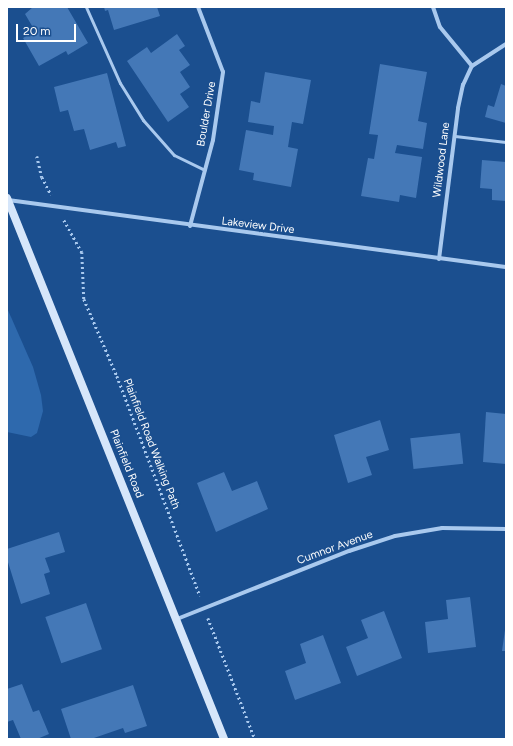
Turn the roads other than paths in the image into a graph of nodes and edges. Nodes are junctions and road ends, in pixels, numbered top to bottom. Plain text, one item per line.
1 (86, 7) edge
2 (198, 7) edge
3 (433, 7) edge
4 (506, 44) edge
5 (472, 66) junction
6 (454, 136) junction
7 (506, 142) edge
8 (206, 170) junction
9 (7, 199) edge
10 (190, 226) junction
11 (439, 259) junction
12 (506, 267) edge
13 (506, 529) edge
14 (177, 619) junction
15 (224, 739) edge

1 - 8 lane
2 - 8 street, Boulder Drive
3 - 5 street
4 - 5 street
5 - 6 street, Wildwood Lane
6 - 7 lane
6 - 11 street, Wildwood Lane
8 - 10 street, Boulder Drive
9 - 10 street, Lakeview Drive
9 - 14 main road, Plainfield Road
10 - 11 street, Lakeview Drive
11 - 12 street, Lakeview Drive
13 - 14 street, Cumnor Avenue
14 - 15 main road, Plainfield Road

